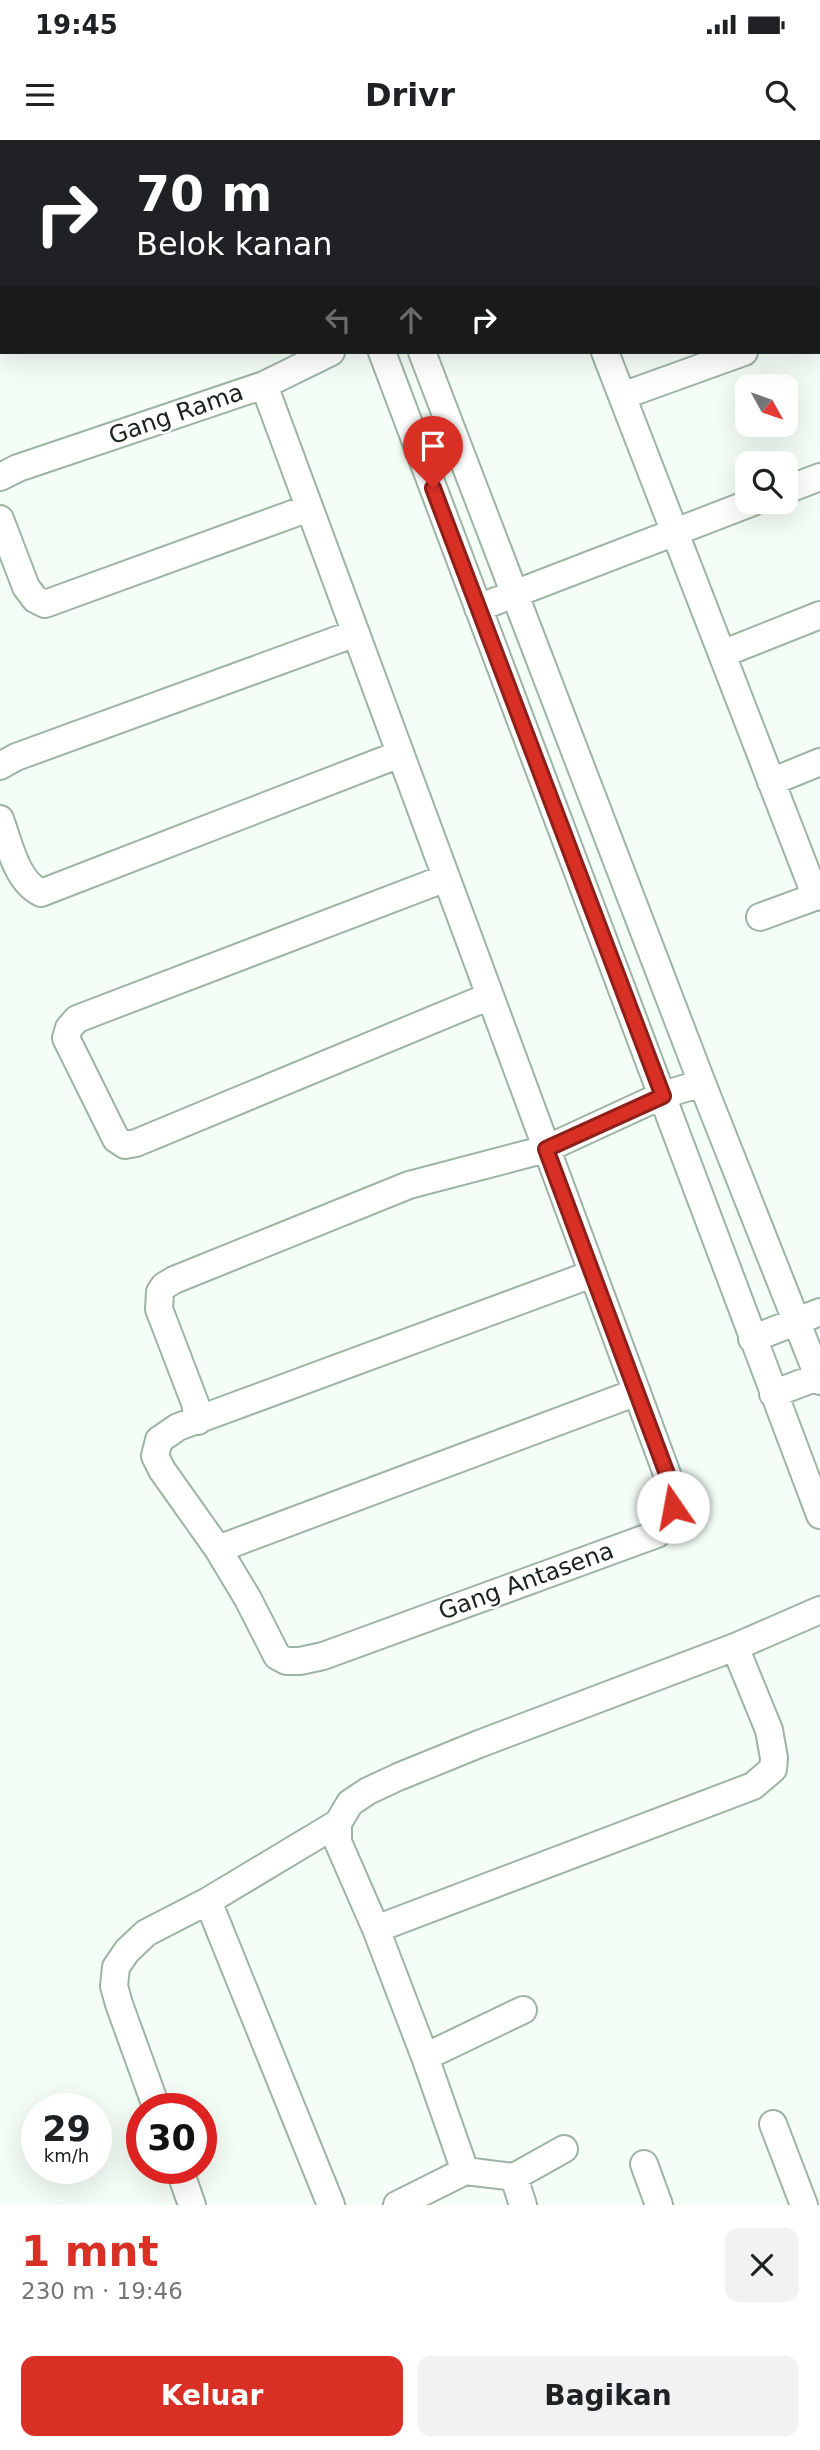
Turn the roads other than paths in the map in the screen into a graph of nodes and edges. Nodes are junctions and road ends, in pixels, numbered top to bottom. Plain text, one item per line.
1 (327, 354) edge
2 (383, 354) edge
3 (423, 354) edge
4 (606, 354) edge
5 (738, 354) edge
6 (264, 385) junction
7 (622, 396) junction
8 (9, 473) edge
9 (820, 477) edge
10 (798, 485) edge
11 (309, 508) junction
12 (735, 509) edge
13 (0, 519) edge
14 (674, 533) junction
15 (516, 594) junction
16 (478, 608) junction
17 (820, 615) edge
18 (356, 633) junction
19 (722, 654) junction
20 (400, 754) junction
21 (820, 762) edge
22 (0, 766) edge
23 (771, 782) junction
24 (0, 819) edge
25 (446, 878) junction
26 (818, 896) edge
27 (760, 917) dead end
28 (490, 996) junction
29 (702, 1083) junction
30 (663, 1096) junction
31 (546, 1149) junction
32 (592, 1273) junction
33 (808, 1317) edge
34 (752, 1339) junction
35 (819, 1378) edge
36 (637, 1392) junction
37 (773, 1394) junction
38 (198, 1421) junction
39 (820, 1515) edge
40 (218, 1549) junction
41 (820, 1610) edge
42 (735, 1647) junction
43 (338, 1823) junction
44 (208, 1901) junction
45 (376, 1929) junction
46 (523, 2010) dead end
47 (425, 2057) junction
48 (151, 2093) edge
49 (773, 2124) dead end
50 (564, 2149) dead end
51 (644, 2164) dead end
52 (465, 2171) junction
53 (514, 2177) junction
54 (185, 2184) edge
55 (192, 2205) edge
56 (331, 2205) edge
57 (397, 2205) edge
58 (523, 2205) edge
59 (659, 2205) edge
60 (804, 2205) edge

1 - 6 street, Gang Rama
2 - 16 street
3 - 15 street
4 - 7 street
5 - 7 street
6 - 8 street, Gang Rama
6 - 11 street
7 - 14 street
9 - 10 street
11 - 13 street
11 - 18 street
12 - 14 street
14 - 15 street
14 - 19 street
15 - 16 street
15 - 29 street
16 - 30 street
17 - 19 street
18 - 20 street
18 - 22 street
19 - 23 street
20 - 24 street
20 - 25 street
21 - 23 street
23 - 26 street
25 - 28 street
25 - 28 street
26 - 27 street
28 - 31 street
29 - 30 street
29 - 33 street
30 - 31 street
30 - 34 street
31 - 32 street
31 - 38 street
32 - 36 street
32 - 38 street
33 - 34 street
33 - 35 street
34 - 37 street
35 - 37 street
36 - 40 street
36 - 40 street, Gang Antasena
37 - 39 street
38 - 40 street, Gang Antasena
41 - 42 street
42 - 43 street
42 - 45 street
43 - 44 street
43 - 45 street
44 - 48 street
44 - 56 street
45 - 47 street
46 - 47 street
47 - 52 street
49 - 60 street
50 - 53 street
51 - 59 street
52 - 53 street
52 - 57 street
53 - 58 street
54 - 55 street

